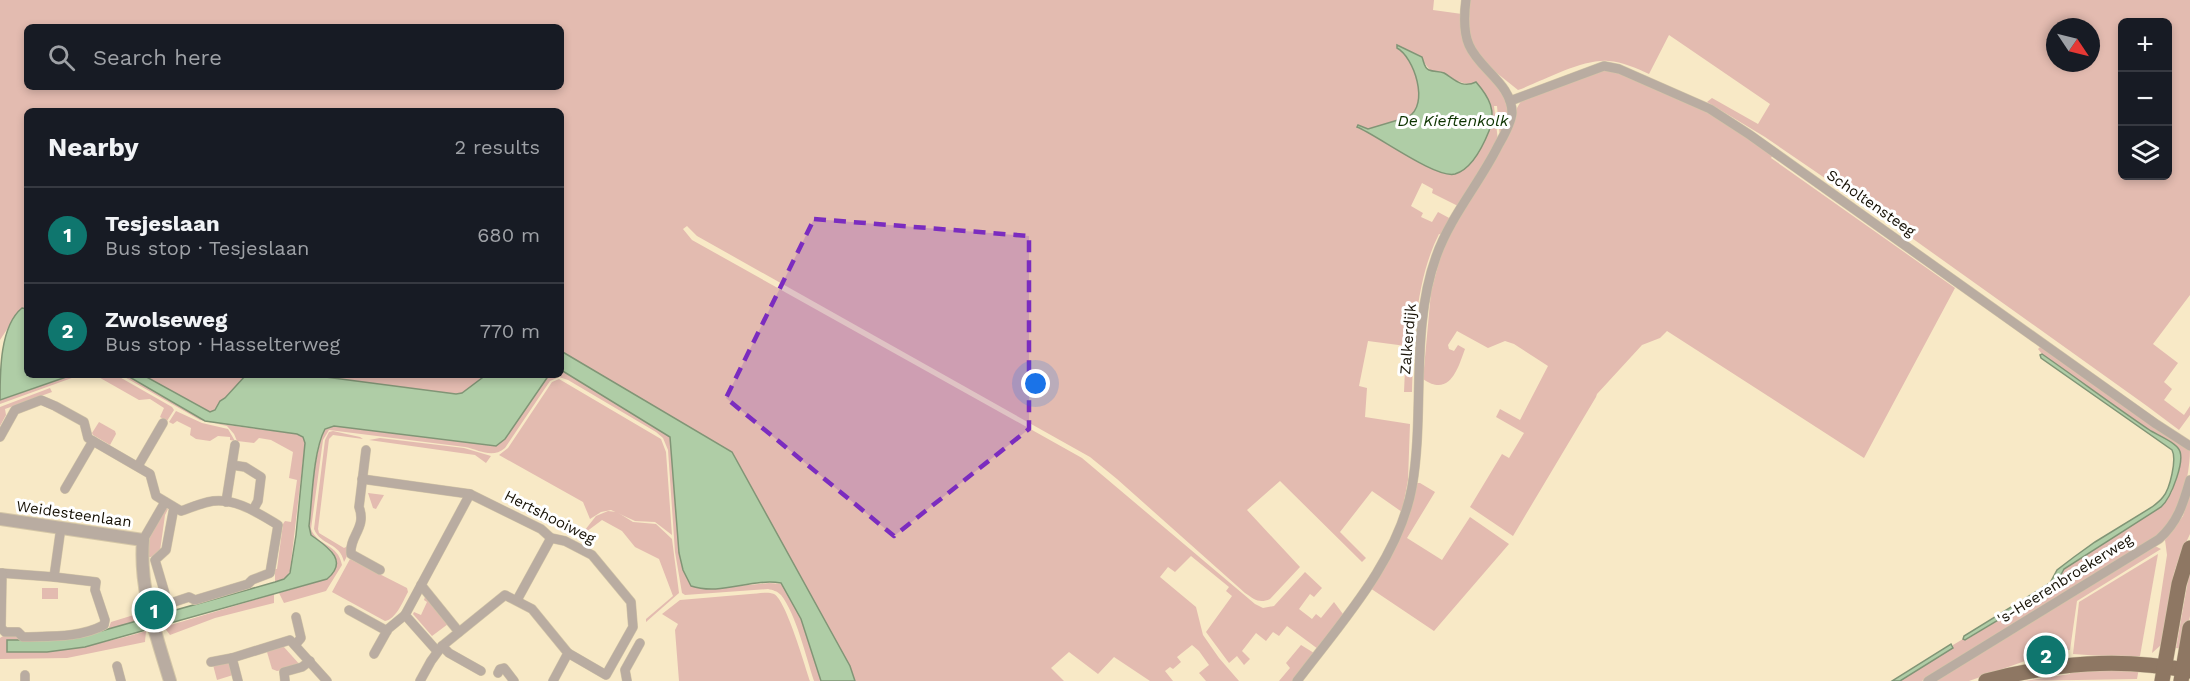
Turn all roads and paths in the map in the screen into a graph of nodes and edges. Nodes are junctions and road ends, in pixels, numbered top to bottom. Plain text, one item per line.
1 (1466, 0) edge
2 (1510, 101) junction
3 (163, 423) dead end
4 (0, 437) edge
5 (93, 441) junction
6 (234, 446) dead end
7 (2190, 446) edge
8 (366, 450) dead end
9 (232, 465) junction
10 (138, 466) junction
11 (362, 479) junction
12 (2190, 480) edge
13 (65, 489) dead end
14 (470, 494) junction
15 (226, 502) junction
16 (169, 505) junction
17 (253, 510) junction
18 (0, 519) edge
19 (62, 527) junction
20 (551, 538) junction
21 (143, 540) junction
22 (2190, 548) edge
23 (380, 570) dead end
24 (1, 573) edge
25 (54, 577) junction
26 (421, 585) junction
27 (517, 600) junction
28 (349, 610) dead end
29 (405, 615) junction
30 (296, 617) dead end
31 (2190, 628) edge
32 (387, 631) junction
33 (459, 632) junction
34 (292, 643) junction
35 (640, 643) dead end
36 (440, 649) junction
37 (568, 653) junction
38 (374, 654) dead end
39 (232, 658) junction
40 (310, 661) junction
41 (211, 662) dead end
42 (117, 666) dead end
43 (481, 671) dead end
44 (498, 673) dead end
45 (2163, 674) edge
46 (2185, 674) edge
47 (121, 681) edge
48 (170, 681) edge
49 (238, 681) edge
50 (285, 681) edge
51 (327, 681) edge
52 (420, 681) edge
53 (514, 681) edge
54 (553, 681) edge
55 (627, 681) edge
56 (1297, 681) edge
57 (1928, 681) edge
58 (1986, 681) edge

1 - 2 street
2 - 7 street, Scholtensteeg
2 - 56 street, Zalkerdijk
3 - 10 street
4 - 5 street
5 - 10 street
5 - 13 street
6 - 9 street
8 - 11 street
9 - 15 street
9 - 17 street
10 - 16 street
11 - 14 street, Hertshooiweg
11 - 23 street
12 - 57 street, 's-Heerenbroekerweg
14 - 20 street, Hertshooiweg
14 - 26 street
15 - 16 street
15 - 17 street
16 - 17 street
16 - 21 street
18 - 19 street, Weidesteenlaan
19 - 21 street, Weidesteenlaan
19 - 25 street
20 - 27 street
20 - 37 street, Hertshooiweg
21 - 48 street
22 - 45 main road
24 - 25 street
24 - 25 street
26 - 29 street
26 - 33 street
27 - 33 street
27 - 37 street
28 - 32 street
29 - 32 street
29 - 36 street
30 - 34 street
31 - 46 main road
32 - 38 street
33 - 36 street
34 - 39 street
34 - 40 street
35 - 55 street
36 - 43 street
36 - 52 street
37 - 54 street
39 - 41 street
39 - 49 street
40 - 50 street
40 - 51 street
42 - 47 street
44 - 53 street
45 - 46 main road
45 - 58 main road

